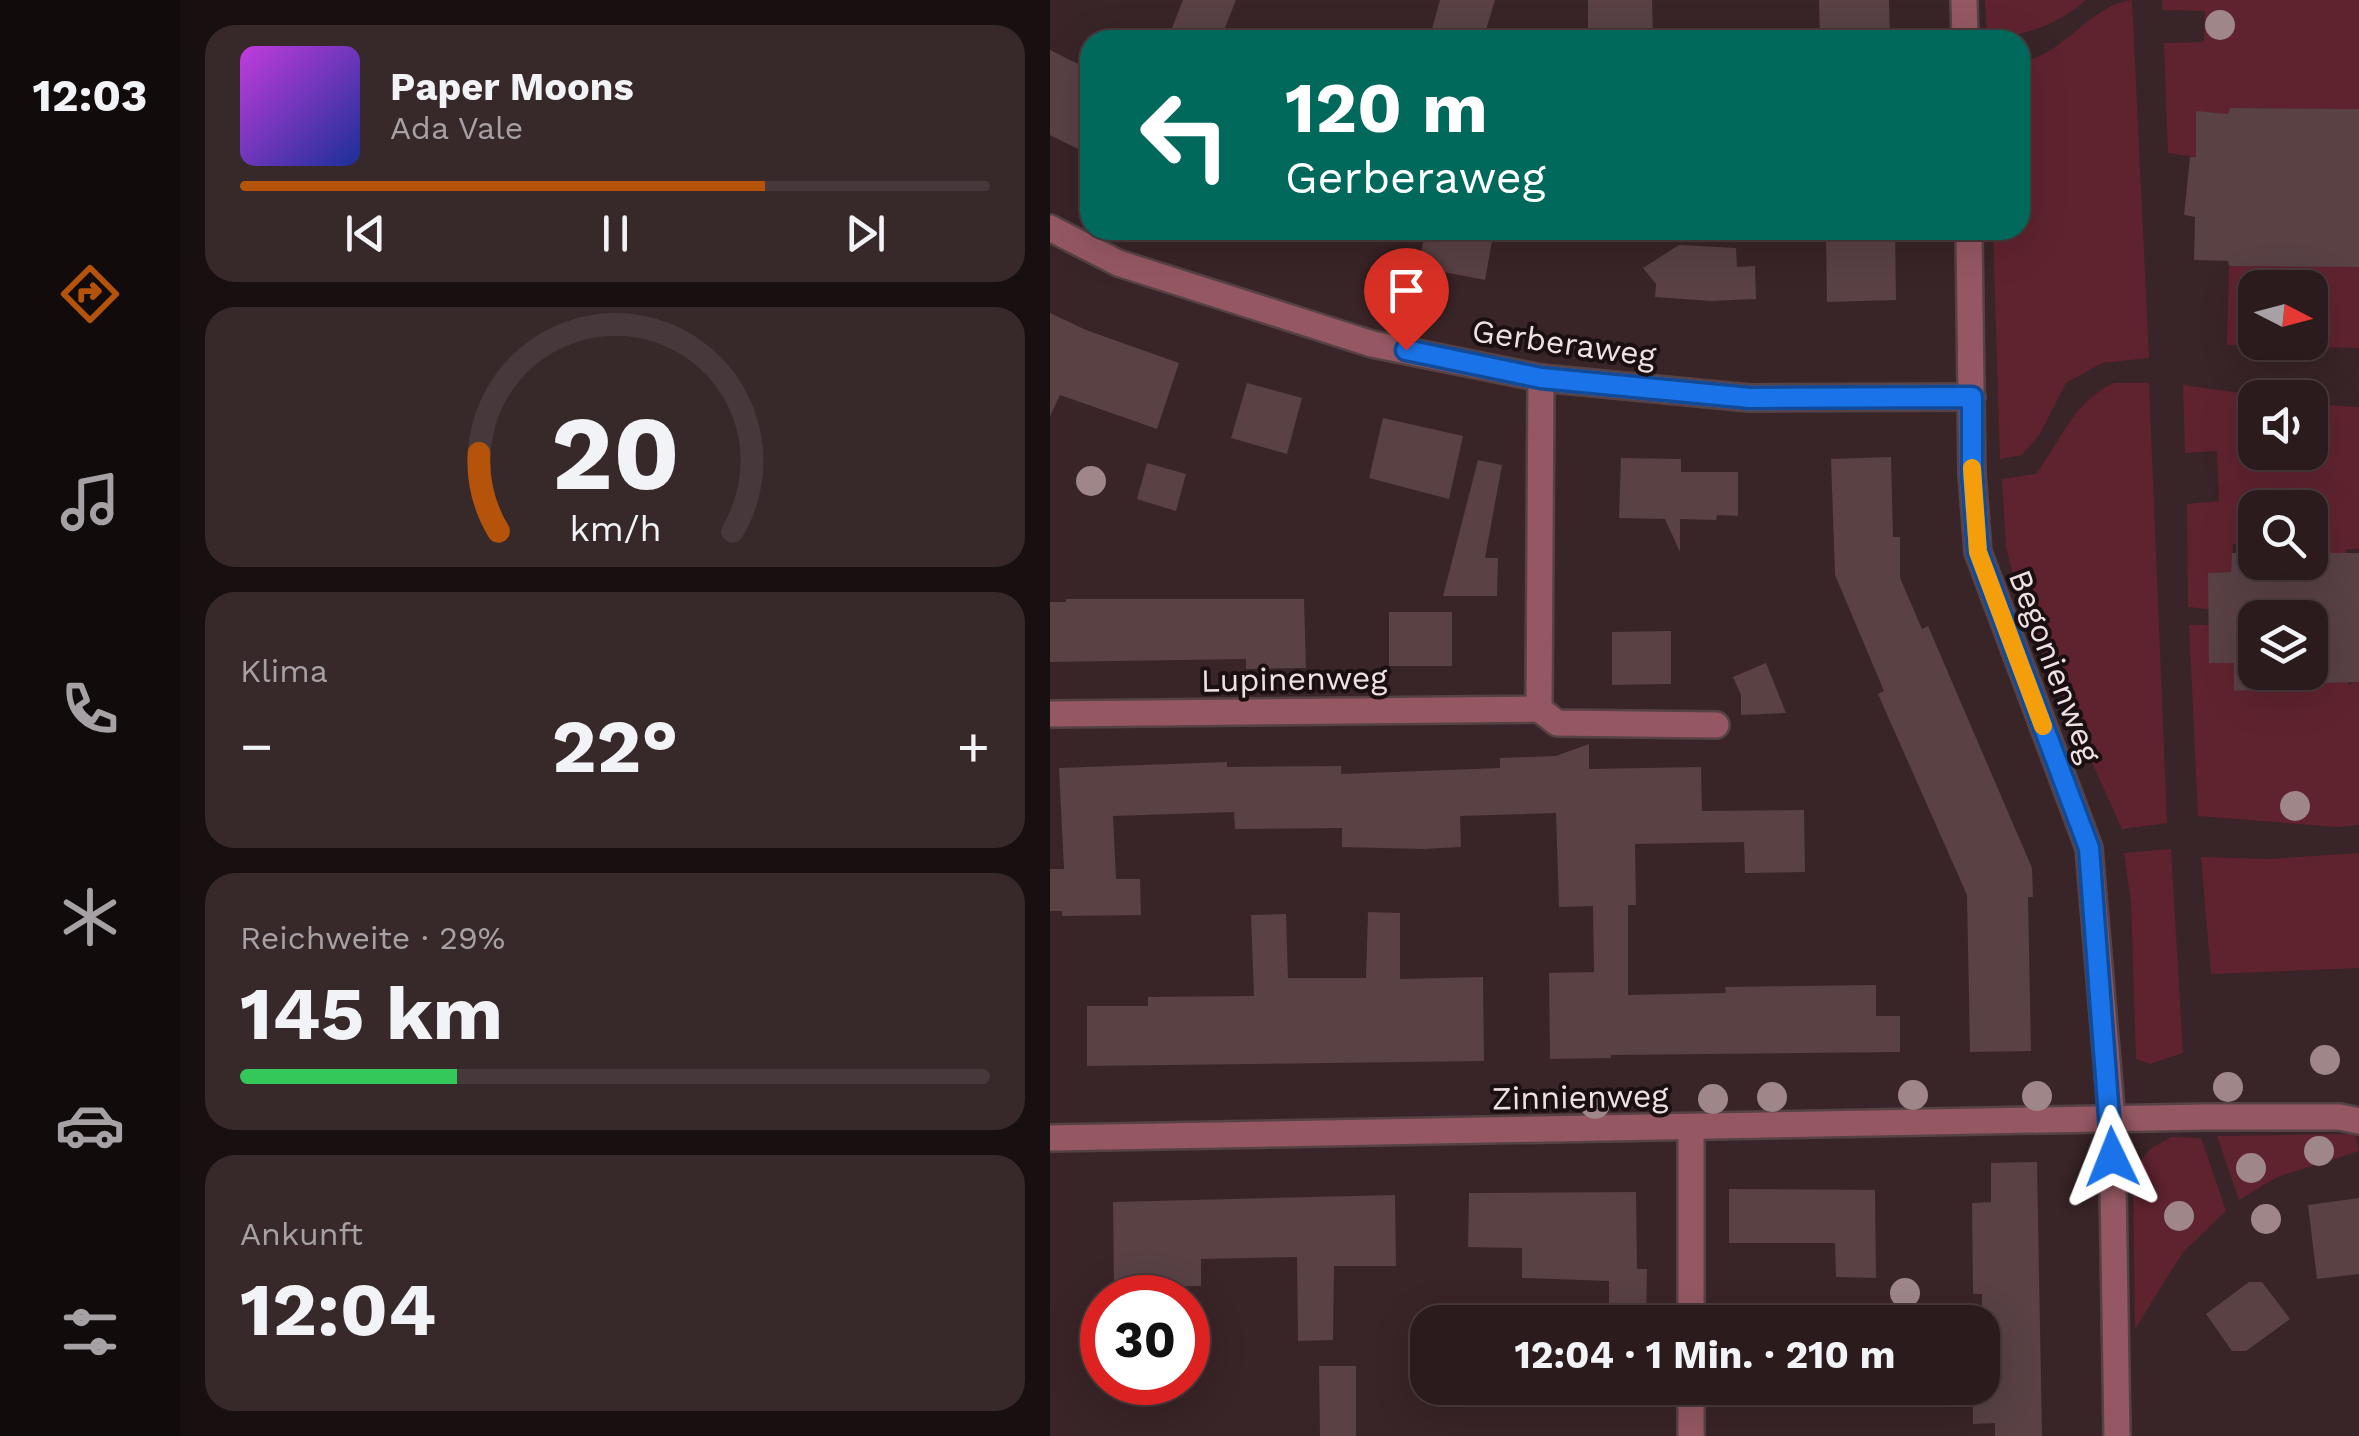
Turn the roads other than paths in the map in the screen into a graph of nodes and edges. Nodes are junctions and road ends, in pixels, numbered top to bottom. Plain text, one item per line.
1 (1964, 0) edge
2 (1966, 30) edge
3 (1050, 228) edge
4 (1969, 240) edge
5 (1541, 378) junction
6 (1972, 397) junction
7 (1539, 709) junction
8 (1050, 714) edge
9 (1716, 725) dead end
10 (2112, 1120) junction
11 (2359, 1121) edge
12 (1690, 1128) junction
13 (1050, 1138) edge
14 (1691, 1305) edge
15 (1691, 1405) edge
16 (1691, 1436) edge
17 (2117, 1436) edge

1 - 2 street
3 - 5 street, Gerberaweg
4 - 6 street, Begonienweg
5 - 6 street, Gerberaweg
5 - 7 street
6 - 10 street, Begonienweg
7 - 8 street, Lupinenweg
7 - 9 street, Lupinenweg
10 - 11 street, Zinnienweg
10 - 12 street, Zinnienweg
10 - 17 street, Begonienweg
12 - 13 street, Zinnienweg
12 - 14 street
15 - 16 street

